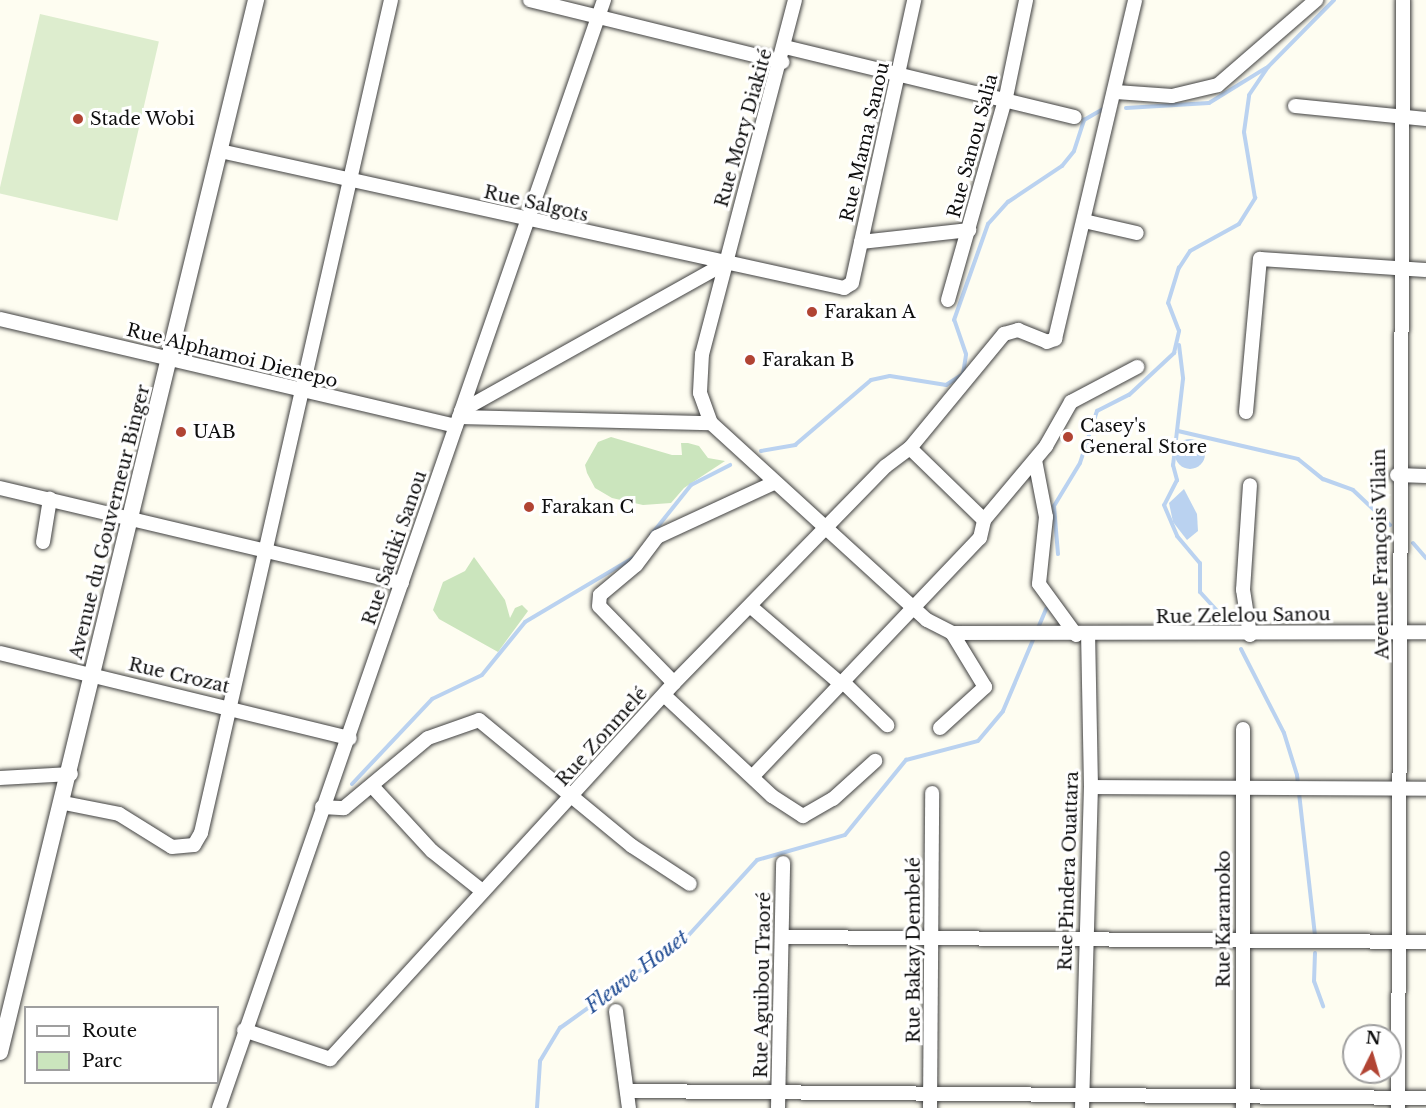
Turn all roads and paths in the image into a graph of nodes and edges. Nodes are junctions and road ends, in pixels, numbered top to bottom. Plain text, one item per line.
1 (256, 0) edge
2 (391, 0) edge
3 (530, 0) edge
4 (604, 0) edge
5 (795, 0) edge
6 (914, 0) edge
7 (1026, 0) edge
8 (1135, 0) edge
9 (1316, 0) edge
10 (1403, 0) edge
11 (599, 16) junction
12 (785, 47) junction
13 (782, 62) junction
14 (899, 71) junction
15 (1116, 92) junction
16 (1006, 97) junction
17 (1295, 106) dead end
18 (1075, 117) dead end
19 (1403, 117) junction
20 (1426, 119) edge
21 (220, 151) junction
22 (351, 181) junction
23 (1084, 220) junction
24 (527, 221) junction
25 (969, 230) junction
26 (1137, 233) dead end
27 (861, 242) junction
28 (724, 264) junction
29 (1401, 268) junction
30 (1426, 270) edge
31 (844, 288) joint
32 (948, 300) dead end
33 (0, 319) edge
34 (170, 359) junction
35 (1137, 367) dead end
36 (299, 392) junction
37 (1246, 412) dead end
38 (459, 418) junction
39 (711, 423) junction
40 (910, 448) junction
41 (1035, 460) junction
42 (1397, 475) junction
43 (1426, 476) edge
44 (774, 483) junction
45 (1250, 485) dead end
46 (0, 488) edge
47 (50, 499) junction
48 (130, 517) junction
49 (984, 520) junction
50 (828, 530) junction
51 (43, 542) dead end
52 (265, 550) junction
53 (402, 583) junction
54 (750, 606) junction
55 (913, 608) junction
56 (1399, 632) junction
57 (1426, 632) edge
58 (952, 633) junction
59 (1082, 635) junction
60 (1250, 635) junction
61 (0, 653) edge
62 (93, 674) junction
63 (674, 683) junction
64 (842, 683) junction
65 (664, 695) junction
66 (228, 706) junction
67 (886, 725) dead end
68 (940, 728) dead end
69 (1243, 729) dead end
70 (350, 738) junction
71 (875, 761) dead end
72 (71, 774) junction
73 (753, 776) junction
74 (0, 778) edge
75 (372, 786) junction
76 (1091, 787) junction
77 (1243, 788) junction
78 (1403, 789) junction
79 (1426, 789) edge
80 (932, 793) dead end
81 (574, 795) junction
82 (64, 803) junction
83 (322, 807) junction
84 (783, 863) dead end
85 (690, 884) dead end
86 (481, 890) junction
87 (782, 938) junction
88 (933, 938) junction
89 (1084, 939) junction
90 (1397, 942) junction
91 (1426, 942) edge
92 (1241, 944) junction
93 (616, 1011) dead end
94 (244, 1030) junction
95 (0, 1052) edge
96 (778, 1090) junction
97 (629, 1091) junction
98 (930, 1092) junction
99 (1082, 1093) junction
100 (1426, 1098) edge
101 (1243, 1101) edge
102 (1398, 1103) edge
103 (219, 1108) edge
104 (629, 1108) edge
105 (778, 1108) edge
106 (930, 1108) edge
107 (1082, 1108) edge

1 - 21 street, Avenue du Gouverneur Binger
2 - 22 street
3 - 11 street
4 - 11 street, Rue Sadiki Sanou
5 - 12 street, Rue Mory Diakité
6 - 14 street, Rue Mama Sanou
7 - 16 street, Rue Sanou Salia
8 - 15 street
9 - 15 street
10 - 19 street, Avenue François Vilain
11 - 13 street
11 - 24 street, Rue Sadiki Sanou
12 - 13 street, Rue Mory Diakité
12 - 14 street
13 - 28 street, Rue Mory Diakité
14 - 16 street
14 - 27 street, Rue Mama Sanou
15 - 23 street
16 - 18 street
16 - 25 street, Rue Sanou Salia
17 - 19 street
19 - 20 street
19 - 29 street, Avenue François Vilain
21 - 22 street, Rue Salgots
21 - 34 street, Avenue du Gouverneur Binger
22 - 24 street, Rue Salgots
22 - 36 street
23 - 26 street
23 - 40 street, Rue Zonmelé
24 - 28 street, Rue Salgots
24 - 38 street, Rue Sadiki Sanou
25 - 27 street
25 - 32 street, Rue Sanou Salia
27 - 31 street, Rue Mama Sanou
28 - 31 street, Rue Salgots
28 - 38 street
28 - 39 street, Rue Mory Diakité
29 - 30 street
29 - 37 street
29 - 42 street, Avenue François Vilain
33 - 34 street, Rue Alphamoi Dienepo
34 - 36 street, Rue Alphamoi Dienepo
34 - 48 street, Avenue du Gouverneur Binger
35 - 41 street
36 - 38 street, Rue Alphamoi Dienepo
36 - 52 street
38 - 39 street, Rue Alphamoi Dienepo
38 - 53 street, Rue Sadiki Sanou
39 - 44 street
40 - 49 street
40 - 50 street, Rue Zonmelé
41 - 49 street
41 - 59 street
42 - 43 street
42 - 56 street, Avenue François Vilain
44 - 50 street
44 - 63 street
45 - 60 street
46 - 47 street
47 - 48 street
47 - 51 street
48 - 52 street
48 - 62 street, Avenue du Gouverneur Binger
49 - 55 street
50 - 54 street, Rue Zonmelé
50 - 55 street
52 - 53 street
52 - 66 street
53 - 70 street, Rue Sadiki Sanou
54 - 63 street, Rue Zonmelé
54 - 64 street
55 - 58 street
55 - 64 street
56 - 57 street, Rue Zelelou Sanou
56 - 60 street, Rue Zelelou Sanou
56 - 78 street, Avenue François Vilain
58 - 59 street, Rue Zelelou Sanou
58 - 68 street
59 - 60 street, Rue Zelelou Sanou
59 - 76 street, Rue Pindera Ouattara
61 - 62 street, Rue Crozat
62 - 66 street, Rue Crozat
62 - 72 street, Avenue du Gouverneur Binger
63 - 65 street, Rue Zonmelé
64 - 67 street
64 - 73 street
65 - 73 street
65 - 81 street, Rue Zonmelé
66 - 70 street, Rue Crozat
66 - 82 street
69 - 77 street, Rue Karamoko
70 - 83 street, Rue Sadiki Sanou
71 - 73 street
72 - 74 street
72 - 82 street, Avenue du Gouverneur Binger
75 - 81 street
75 - 83 street
75 - 86 street
76 - 77 street
76 - 89 street, Rue Pindera Ouattara
77 - 78 street
77 - 92 street, Rue Karamoko
78 - 79 street
78 - 90 street, Avenue François Vilain
80 - 88 street, Rue Bakay Dembelé
81 - 85 street
81 - 86 street, Rue Zonmelé
82 - 95 street, Avenue du Gouverneur Binger
83 - 94 street, Rue Sadiki Sanou
84 - 87 street, Rue Aguibou Traoré
86 - 94 street, Rue Zonmelé
87 - 88 street
87 - 96 street, Rue Aguibou Traoré
88 - 89 street
88 - 98 street, Rue Bakay Dembelé
89 - 92 street
89 - 99 street, Rue Pindera Ouattara
90 - 91 street
90 - 92 street
90 - 102 street, Avenue François Vilain
92 - 101 street, Rue Karamoko
93 - 97 street
94 - 103 street, Rue Sadiki Sanou
96 - 97 street
96 - 98 street
96 - 105 street, Rue Aguibou Traoré
97 - 104 street
98 - 99 street
98 - 106 street, Rue Bakay Dembelé
99 - 101 street
99 - 107 street, Rue Pindera Ouattara
100 - 102 street
101 - 102 street

